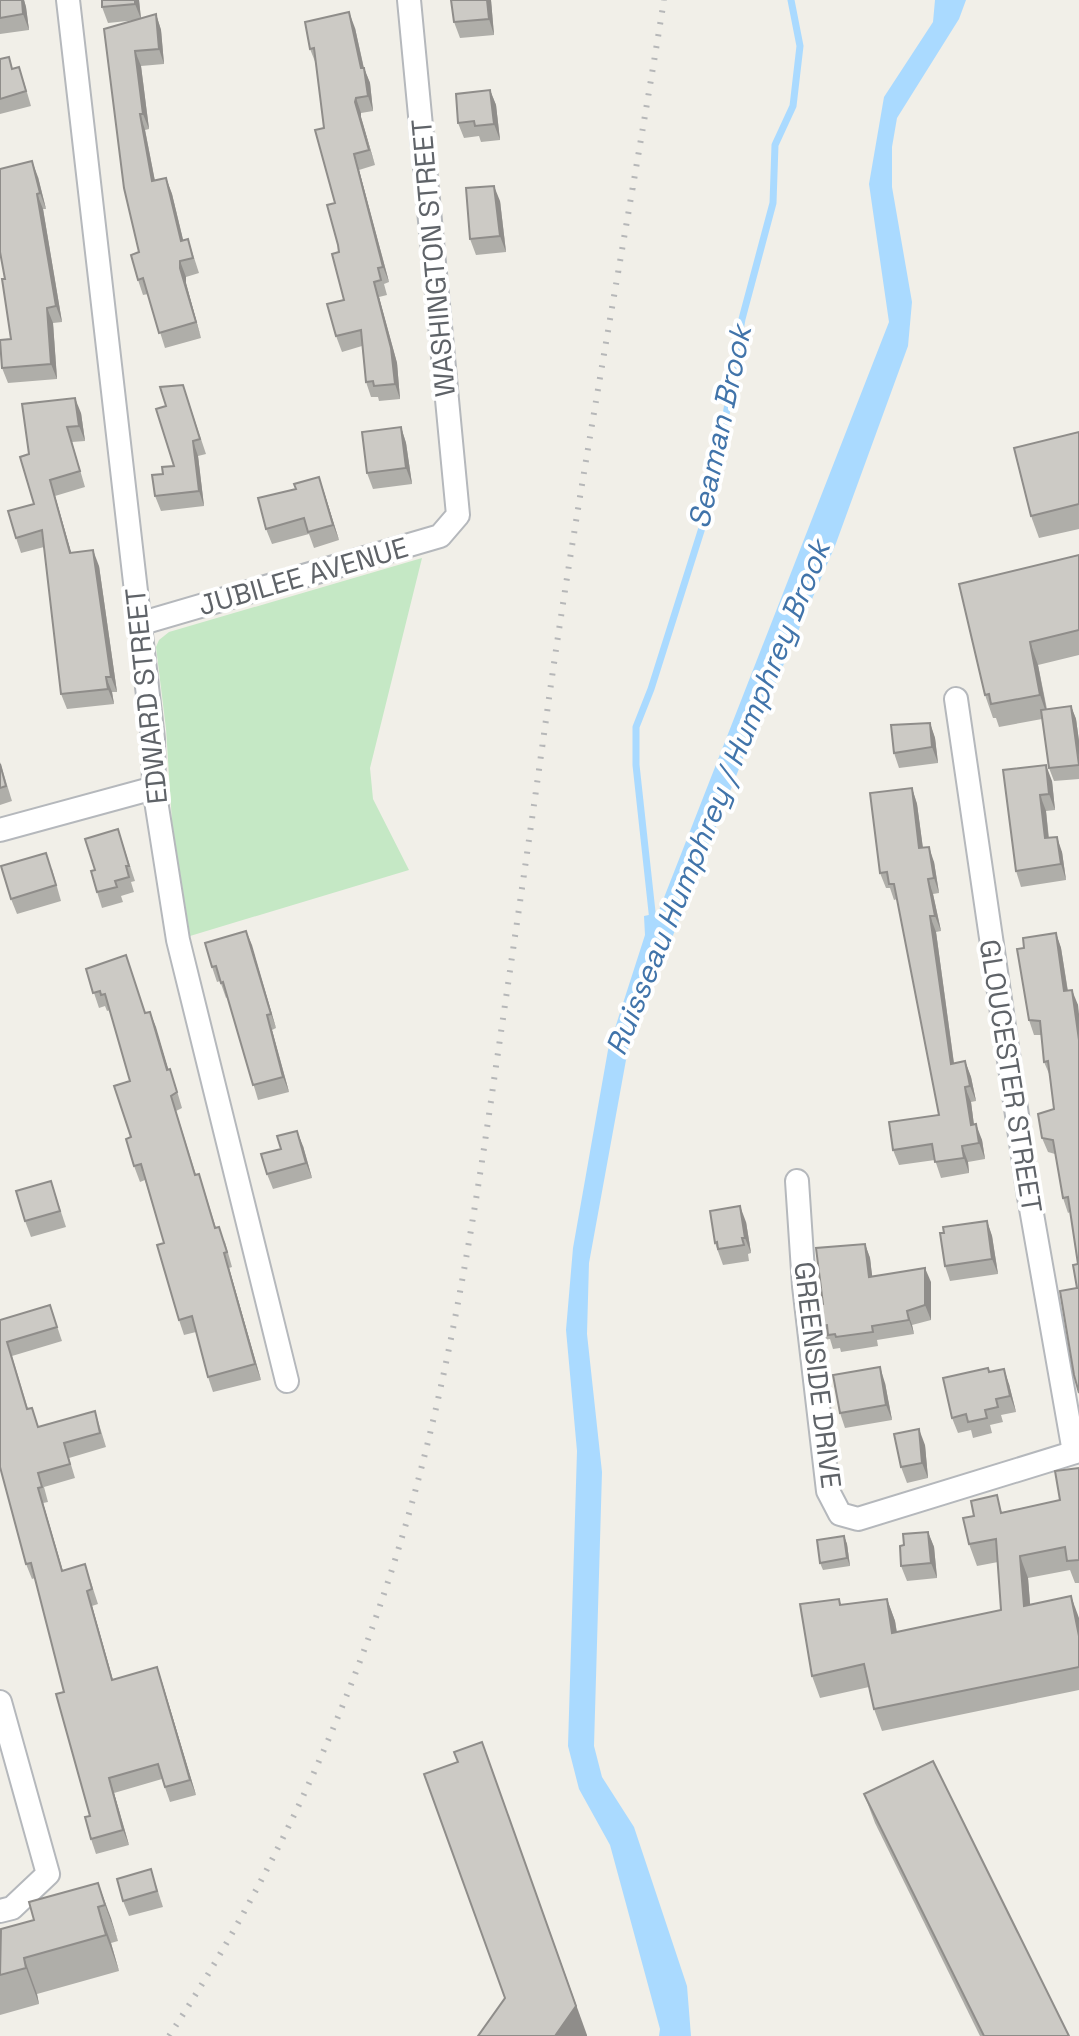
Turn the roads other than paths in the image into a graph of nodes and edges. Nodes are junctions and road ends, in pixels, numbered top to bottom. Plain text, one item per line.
1 (68, 0) edge
2 (409, 0) edge
3 (458, 515) joint
4 (139, 624) junction
5 (956, 699) dead end
6 (154, 788) junction
7 (0, 830) edge
8 (797, 1181) dead end
9 (287, 1381) dead end
10 (1077, 1452) edge
11 (0, 1702) edge
12 (0, 1911) edge

1 - 4 street, EDWARD STREET
2 - 3 street, WASHINGTON STREET
3 - 4 street, JUBILEE AVENUE
4 - 6 street, EDWARD STREET
5 - 10 street, GLOUCESTER STREET
6 - 7 street
6 - 9 street, EDWARD STREET
8 - 10 street, GREENSIDE DRIVE
11 - 12 street

